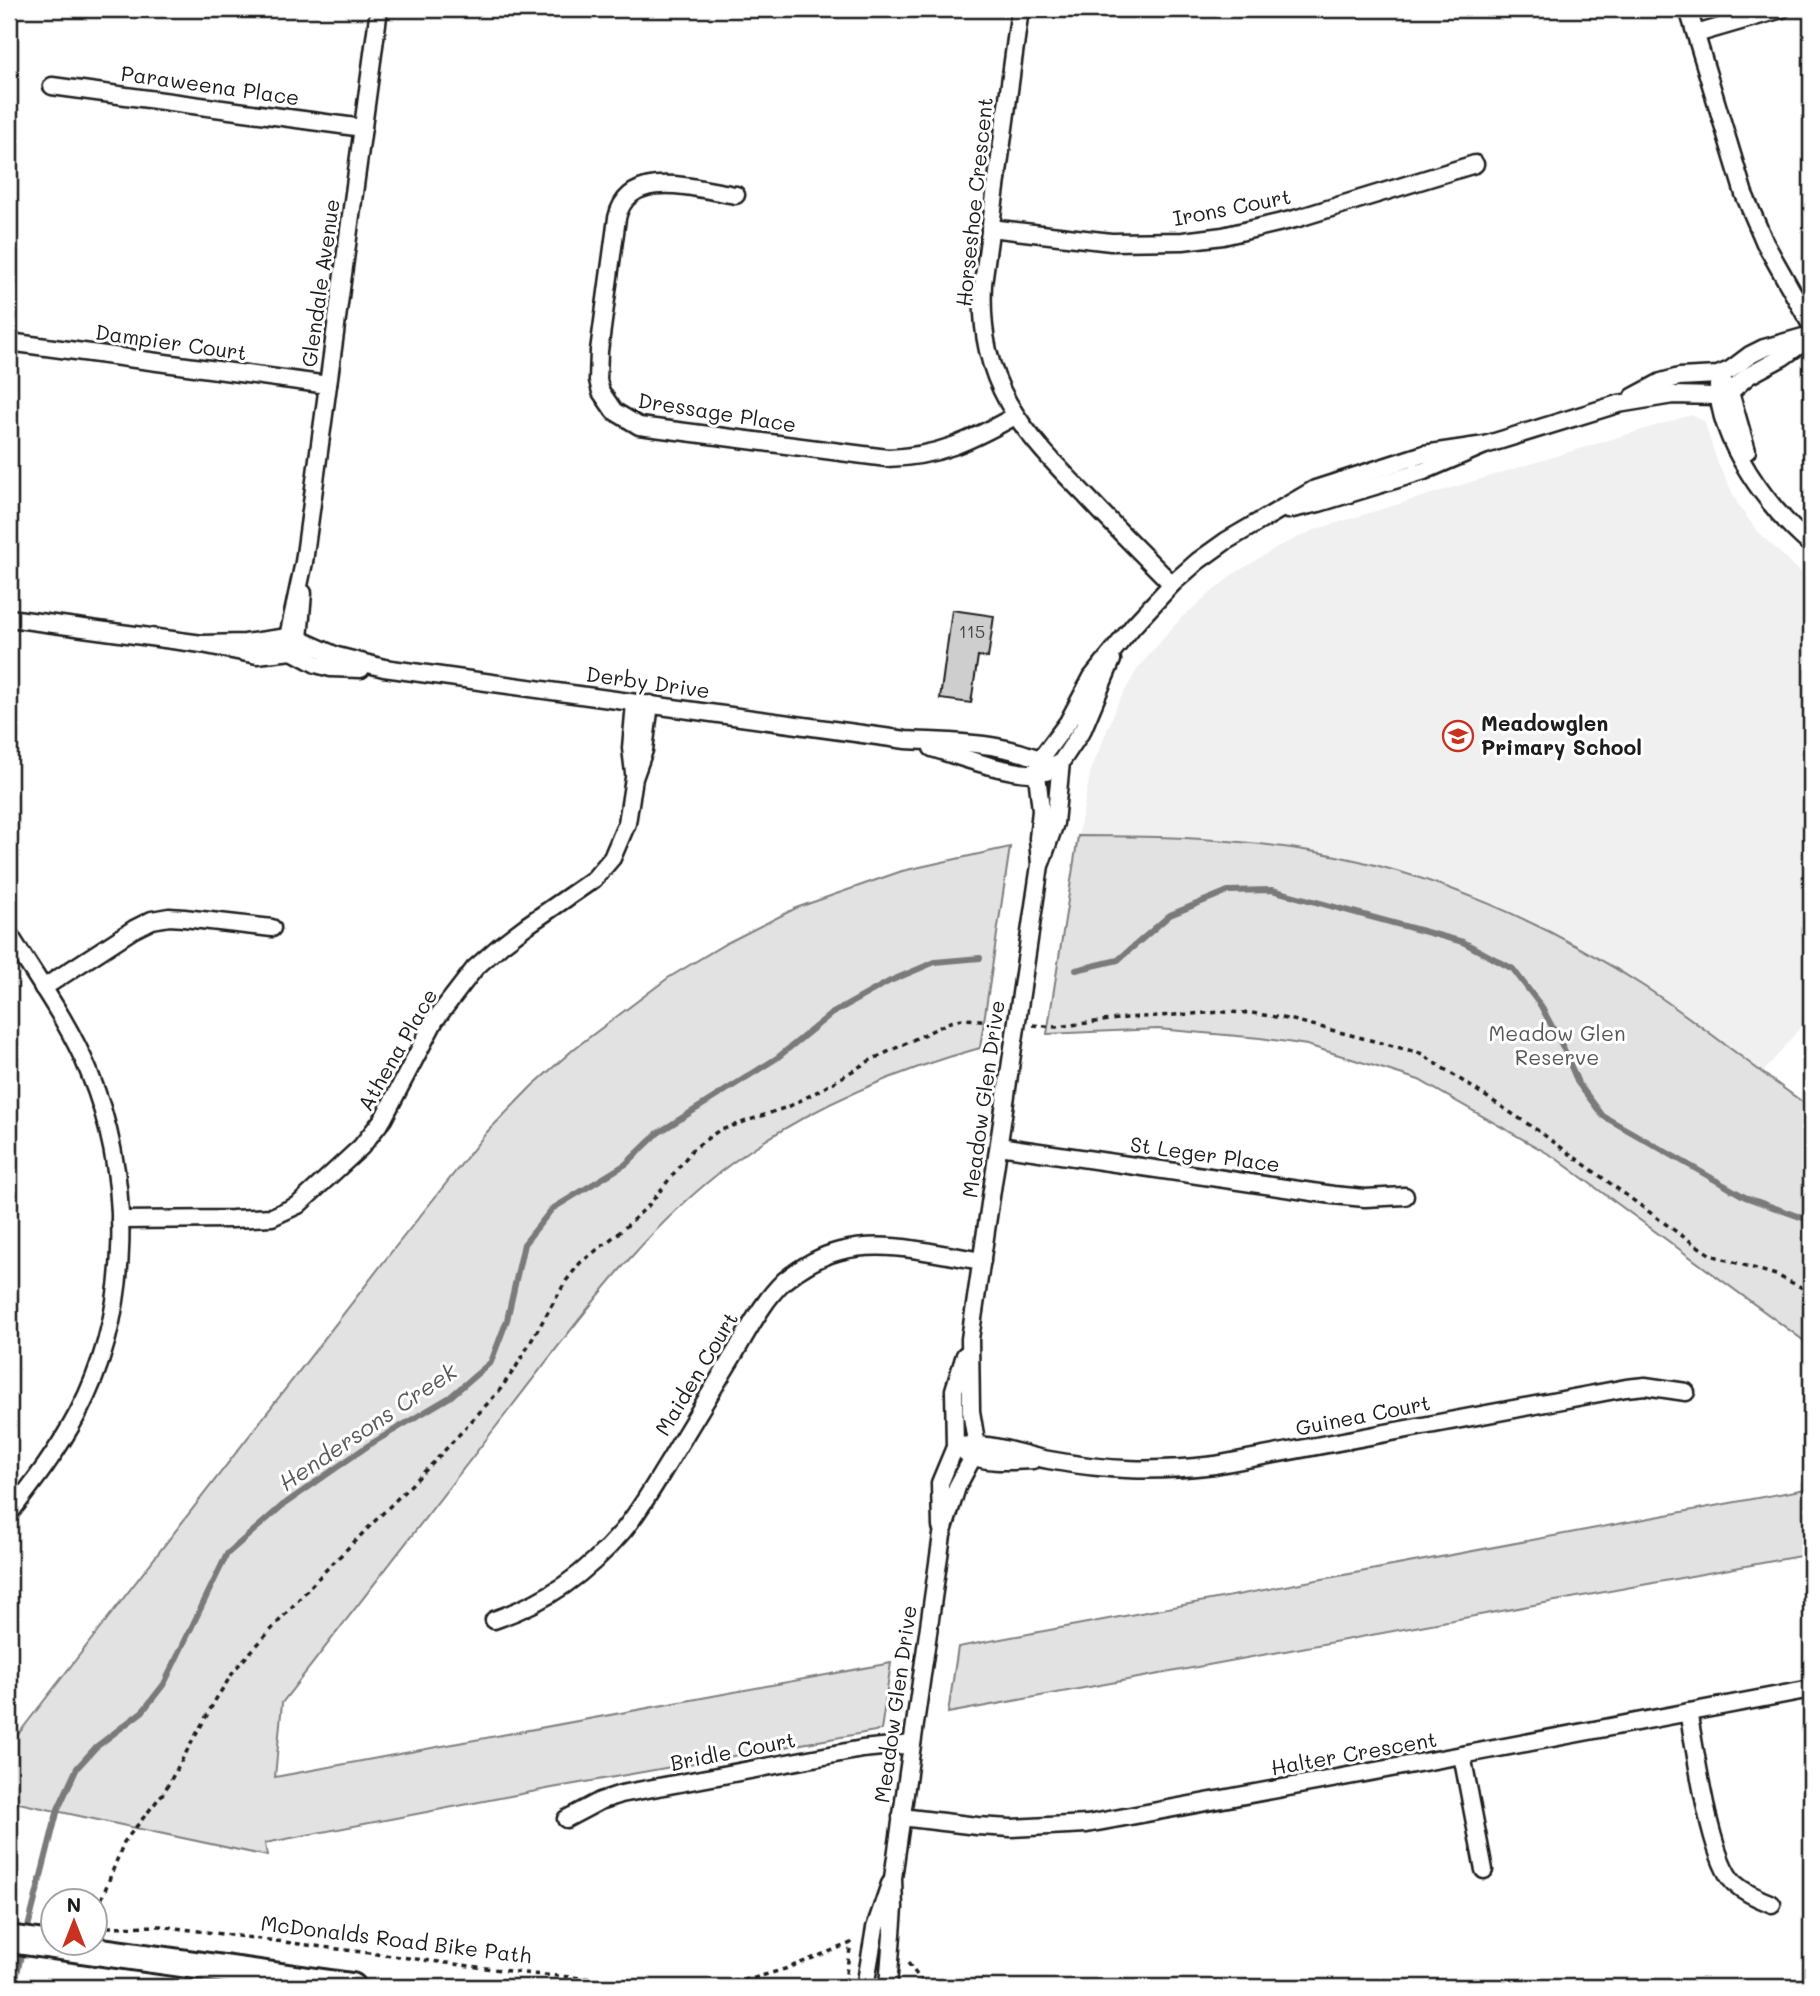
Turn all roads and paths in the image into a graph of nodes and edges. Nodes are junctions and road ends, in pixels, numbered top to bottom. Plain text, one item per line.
1 (379, 9) edge
2 (1020, 9) edge
3 (1688, 9) edge
4 (1782, 9) edge
5 (1696, 34) junction
6 (52, 86) dead end
7 (363, 128) junction
8 (1475, 164) dead end
9 (736, 195) dead end
10 (990, 228) junction
11 (1811, 325) edge
12 (1811, 336) edge
13 (9, 342) edge
14 (1718, 375) junction
15 (328, 385) junction
16 (1724, 394) junction
17 (1618, 404) junction
18 (1016, 416) junction
19 (1811, 545) edge
20 (1171, 584) junction
21 (9, 618) edge
22 (293, 643) junction
23 (1117, 646) junction
24 (642, 704) junction
25 (1039, 766) junction
26 (1059, 769) junction
27 (1040, 865) junction
28 (272, 929) dead end
29 (9, 934) edge
30 (43, 989) junction
31 (1017, 1023) junction
32 (999, 1146) junction
33 (1405, 1196) dead end
34 (120, 1220) junction
35 (982, 1261) junction
36 (1811, 1292) edge
37 (970, 1339) junction
38 (1686, 1392) dead end
39 (955, 1447) junction
40 (973, 1450) junction
41 (9, 1514) edge
42 (942, 1535) junction
43 (494, 1620) dead end
44 (1811, 1689) edge
45 (1688, 1712) junction
46 (912, 1744) junction
47 (1462, 1755) junction
48 (901, 1816) junction
49 (566, 1819) dead end
50 (1484, 1870) dead end
51 (892, 1878) junction
52 (106, 1888) edge
53 (1772, 1905) dead end
54 (108, 1927) edge
55 (9, 1939) edge
56 (865, 1985) edge
57 (352, 1987) edge
58 (888, 1987) edge
59 (988, 1987) edge
60 (1035, 1987) edge

1 - 7 street, Glendale Avenue
2 - 10 street, Horseshoe Crescent
3 - 5 street
4 - 5 street
5 - 11 street
6 - 7 street, Paraweena Place
7 - 15 street, Glendale Avenue
8 - 10 street, Irons Court
9 - 18 street, Dressage Place
10 - 18 street, Horseshoe Crescent
12 - 14 street, Meadow Glen Drive
12 - 16 street, Meadow Glen Drive
13 - 15 street, Dampier Court
14 - 16 street
14 - 17 street, Meadow Glen Drive
15 - 22 street, Glendale Avenue
16 - 17 street, Meadow Glen Drive
16 - 19 street
17 - 20 street, Meadow Glen Drive
18 - 20 street, Horseshoe Crescent
20 - 23 street, Meadow Glen Drive
21 - 22 street
22 - 24 street, Derby Drive
23 - 25 street, Meadow Glen Drive
23 - 26 street, Meadow Glen Drive
24 - 25 street, Derby Drive
24 - 34 street, Athena Place
25 - 26 street, Derby Drive
25 - 27 street, Meadow Glen Drive
26 - 27 street, Meadow Glen Drive
27 - 31 street, Meadow Glen Drive
28 - 30 street
29 - 30 street
30 - 34 street
31 - 32 street, Meadow Glen Drive
31 - 36 path
31 - 52 path
32 - 33 street, St Leger Place
32 - 35 street, Meadow Glen Drive
34 - 41 street
35 - 37 street, Meadow Glen Drive
35 - 43 street, Maiden Court
37 - 39 street, Meadow Glen Drive
37 - 40 street, Meadow Glen Drive
38 - 40 street, Guinea Court
39 - 40 street, Guinea Court
39 - 42 street, Meadow Glen Drive
40 - 42 street, Meadow Glen Drive
42 - 46 street, Meadow Glen Drive
44 - 45 street, Halter Crescent
45 - 47 street, Halter Crescent
45 - 53 street
46 - 48 street, Meadow Glen Drive
46 - 49 street, Bridle Court
47 - 48 street, Halter Crescent
47 - 50 street
48 - 51 street, Meadow Glen Drive
51 - 56 street, Meadow Glen Drive
51 - 58 street, Meadow Glen Drive
54 - 56 path, McDonalds Road Bike Path
55 - 57 main road
59 - 60 path

